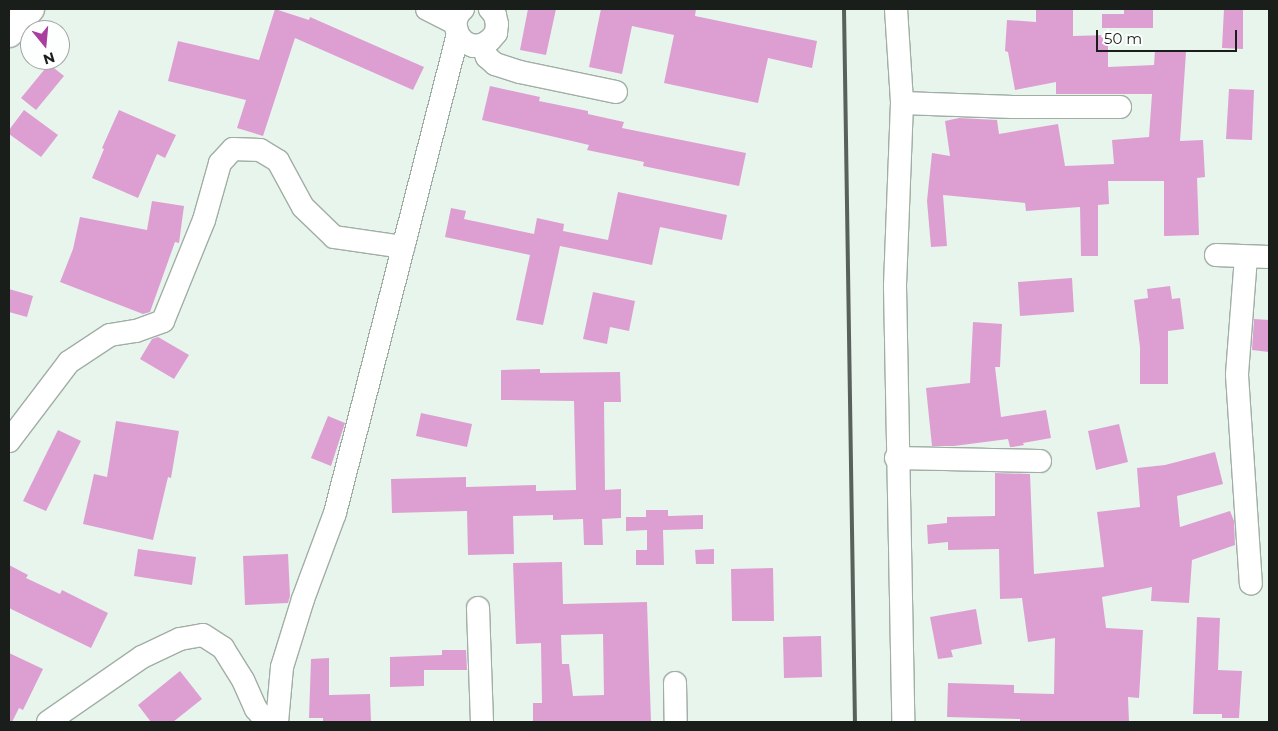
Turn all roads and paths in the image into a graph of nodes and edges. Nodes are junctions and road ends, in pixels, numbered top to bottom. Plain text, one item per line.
1 (30, 9) edge
2 (427, 9) edge
3 (490, 9) edge
4 (896, 9) edge
5 (459, 22) edge
6 (9, 33) edge
7 (482, 45) junction
8 (616, 92) dead end
9 (902, 103) junction
10 (1120, 107) dead end
11 (403, 247) junction
12 (1216, 255) dead end
13 (1246, 257) junction
14 (1269, 257) edge
15 (9, 441) edge
16 (896, 458) junction
17 (1040, 461) dead end
18 (1250, 584) dead end
19 (478, 608) dead end
20 (674, 683) dead end
21 (48, 722) edge
22 (267, 722) edge
23 (278, 722) edge
24 (482, 722) edge
25 (676, 722) edge
26 (903, 722) edge

1 - 6 highway
2 - 5 street
3 - 7 street
4 - 9 street
5 - 7 street
5 - 11 street
7 - 8 street
9 - 10 street
9 - 16 street
11 - 15 street
11 - 23 street
12 - 13 street
13 - 14 street
13 - 18 street
16 - 17 street
16 - 26 street
19 - 24 street
20 - 25 street
21 - 22 street

